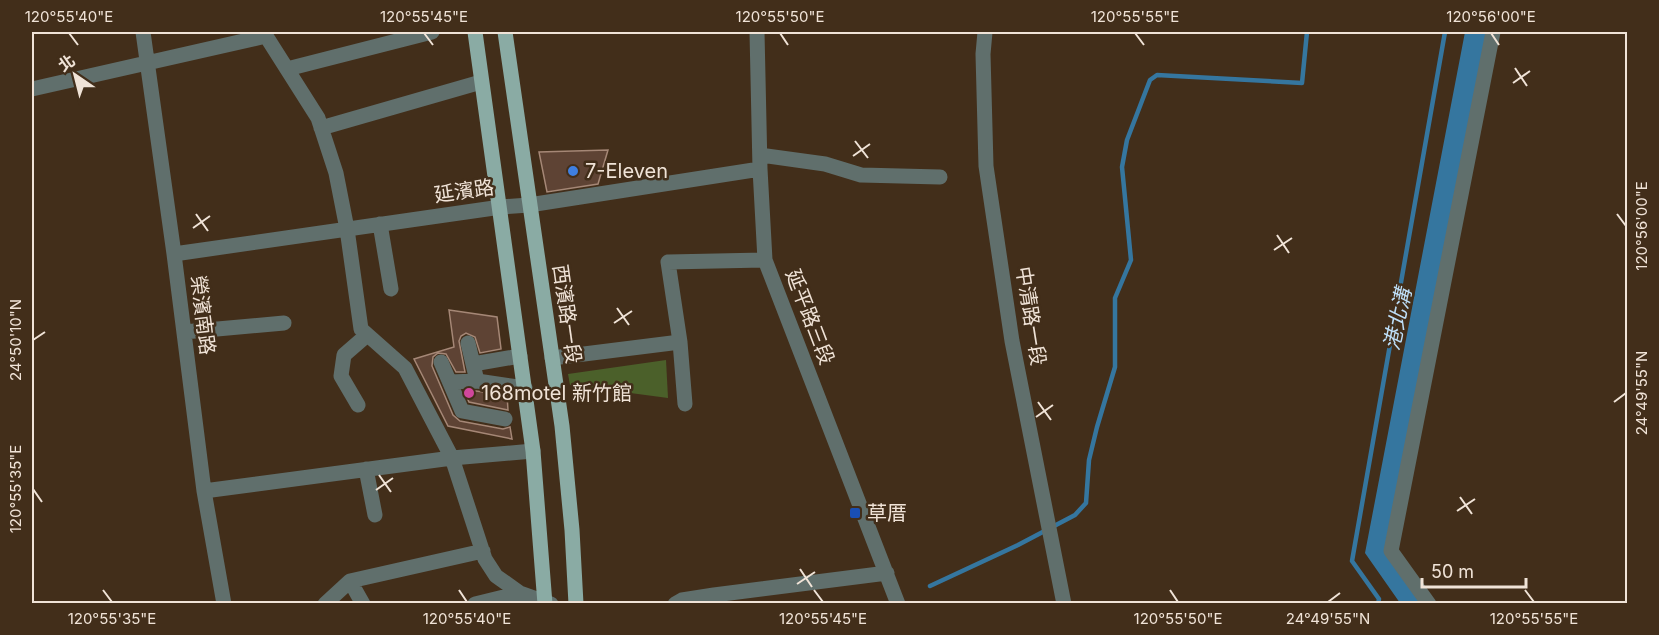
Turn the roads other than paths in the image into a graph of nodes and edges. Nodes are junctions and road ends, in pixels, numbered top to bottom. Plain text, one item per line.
1 (142, 32) edge
2 (432, 32) edge
3 (475, 32) edge
4 (505, 32) edge
5 (757, 32) edge
6 (985, 32) edge
7 (1493, 32) edge
8 (267, 34) edge
9 (147, 63) junction
10 (287, 69) junction
11 (481, 82) junction
12 (32, 89) edge
13 (321, 128) junction
14 (760, 162) junction
15 (940, 177) dead end
16 (529, 205) junction
17 (501, 207) junction
18 (380, 224) junction
19 (347, 229) junction
20 (174, 254) junction
21 (765, 260) junction
22 (391, 289) dead end
23 (284, 323) dead end
24 (184, 332) junction
25 (367, 334) junction
26 (680, 342) junction
27 (468, 343) dead end
28 (520, 356) junction
29 (552, 358) junction
30 (441, 362) dead end
31 (473, 364) junction
32 (477, 381) junction
33 (450, 382) junction
34 (525, 388) junction
35 (685, 404) dead end
36 (358, 405) dead end
37 (506, 419) dead end
38 (533, 451) junction
39 (452, 458) junction
40 (366, 469) junction
41 (204, 490) junction
42 (375, 514) dead end
43 (483, 551) junction
44 (887, 573) junction
45 (350, 581) junction
46 (520, 593) junction
47 (715, 599) edge
48 (224, 603) edge
49 (324, 603) edge
50 (363, 603) edge
51 (475, 603) edge
52 (547, 603) edge
53 (576, 603) edge
54 (675, 603) edge
55 (898, 603) edge
56 (1064, 603) edge
57 (1429, 603) edge

1 - 9 street, 榮濱南路
2 - 10 street
3 - 11 main road
4 - 16 main road, 西濱路一段
5 - 14 street, 延平路三段
6 - 56 street, 中清路一段
7 - 57 street
8 - 9 street
8 - 10 street
9 - 12 street
9 - 20 street, 榮濱南路
10 - 13 street
11 - 13 street
11 - 17 main road
13 - 19 street
14 - 15 street, 延濱路
14 - 16 street, 延濱路
14 - 21 street, 延平路三段
16 - 17 street, 延濱路
16 - 29 main road, 西濱路一段
17 - 18 street, 延濱路
17 - 28 main road
18 - 19 street, 延濱路
18 - 22 street
19 - 20 street, 延濱路
19 - 25 street
20 - 24 street, 榮濱南路
21 - 26 street
21 - 44 street, 延平路三段
23 - 24 street
24 - 41 street, 榮濱南路
25 - 36 street
25 - 39 street
26 - 29 street
26 - 35 street
27 - 31 street
28 - 31 street
28 - 34 main road
29 - 53 main road, 西濱路一段
30 - 33 street
31 - 32 street
32 - 33 street
32 - 34 street
33 - 37 street
34 - 38 main road
38 - 39 street
38 - 52 main road
39 - 40 street
39 - 43 street
40 - 41 street
40 - 42 street
41 - 48 street, 榮濱南路
43 - 45 street
43 - 46 street
44 - 47 street
44 - 55 street, 延平路三段
45 - 49 street
45 - 50 street
46 - 51 street
46 - 52 street
47 - 54 street

